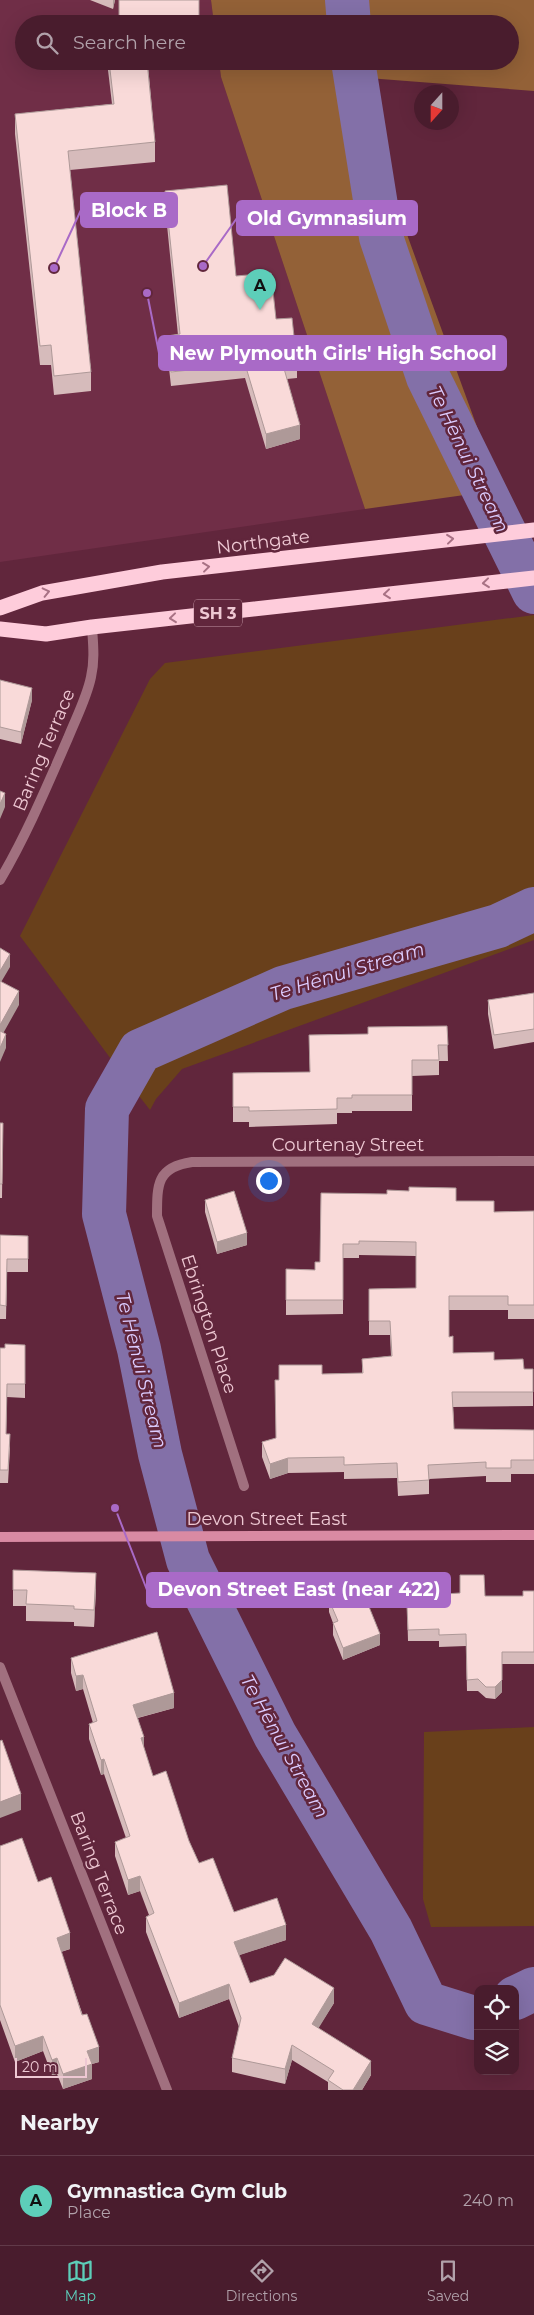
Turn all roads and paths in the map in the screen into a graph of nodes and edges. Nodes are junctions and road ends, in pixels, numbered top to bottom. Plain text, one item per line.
1 (534, 530) edge
2 (534, 578) edge
3 (0, 608) edge
4 (92, 627) junction
5 (0, 629) edge
6 (0, 880) edge
7 (534, 1161) edge
8 (166, 1172) joint
9 (244, 1486) dead end
10 (534, 1535) edge
11 (0, 1537) edge
12 (0, 1667) edge
13 (167, 2090) edge

3 -> 1 highway, Northgate
2 -> 4 highway, SH 3
4 - 5 highway, SH 3
4 - 6 street, Baring Terrace
7 - 8 street, Courtenay Street
8 - 9 street, Ebrington Place
10 - 11 main road, Devon Street East
12 - 13 street, Baring Terrace

